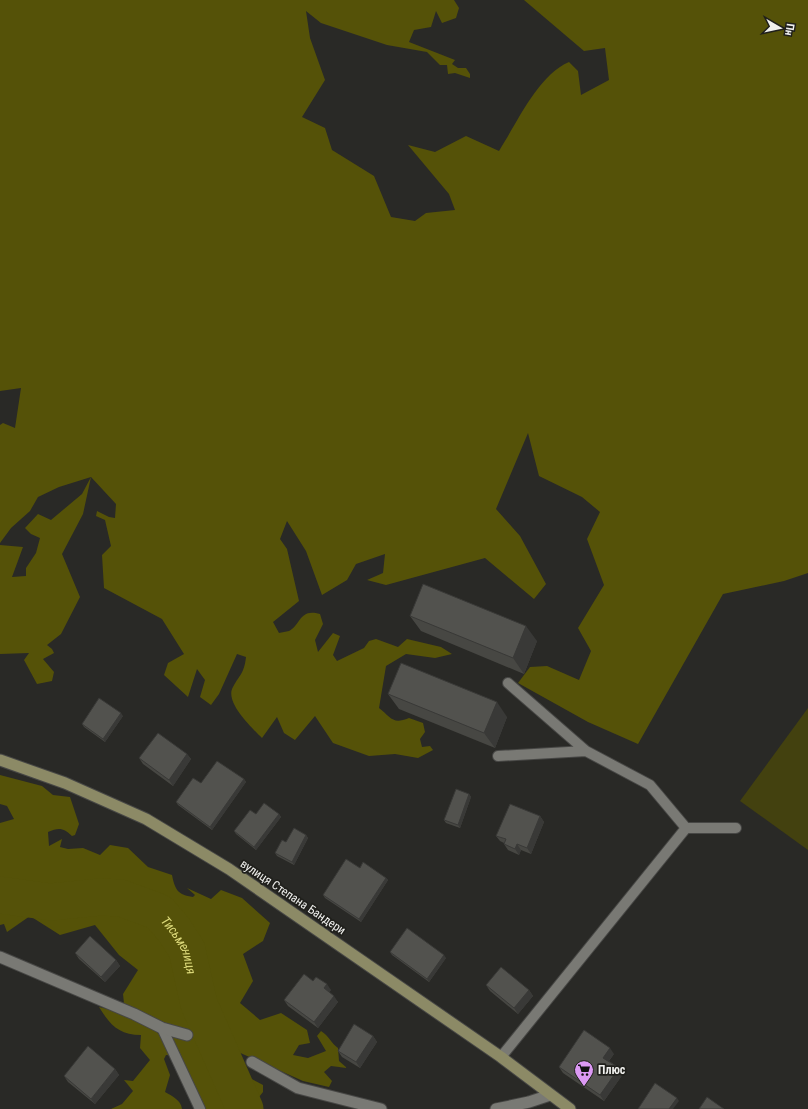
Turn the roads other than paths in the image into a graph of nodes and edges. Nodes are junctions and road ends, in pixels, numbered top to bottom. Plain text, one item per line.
1 (508, 683) edge
2 (586, 751) junction
3 (498, 756) dead end
4 (0, 760) edge
5 (686, 828) junction
6 (736, 828) dead end
7 (0, 957) edge
8 (162, 1028) junction
9 (187, 1035) dead end
10 (501, 1057) junction
11 (252, 1062) dead end
12 (550, 1095) junction
13 (200, 1109) edge
14 (381, 1109) edge
15 (496, 1109) edge
16 (570, 1109) edge

1 - 2 lane
2 - 3 lane
2 - 5 lane
4 - 10 main road, вулиця Степана Бандери
5 - 6 lane
5 - 10 lane
7 - 8 street
8 - 9 street
8 - 13 lane
10 - 12 main road, вулиця Степана Бандери
11 - 14 street
12 - 15 street
12 - 16 main road, вулиця Степана Бандери

